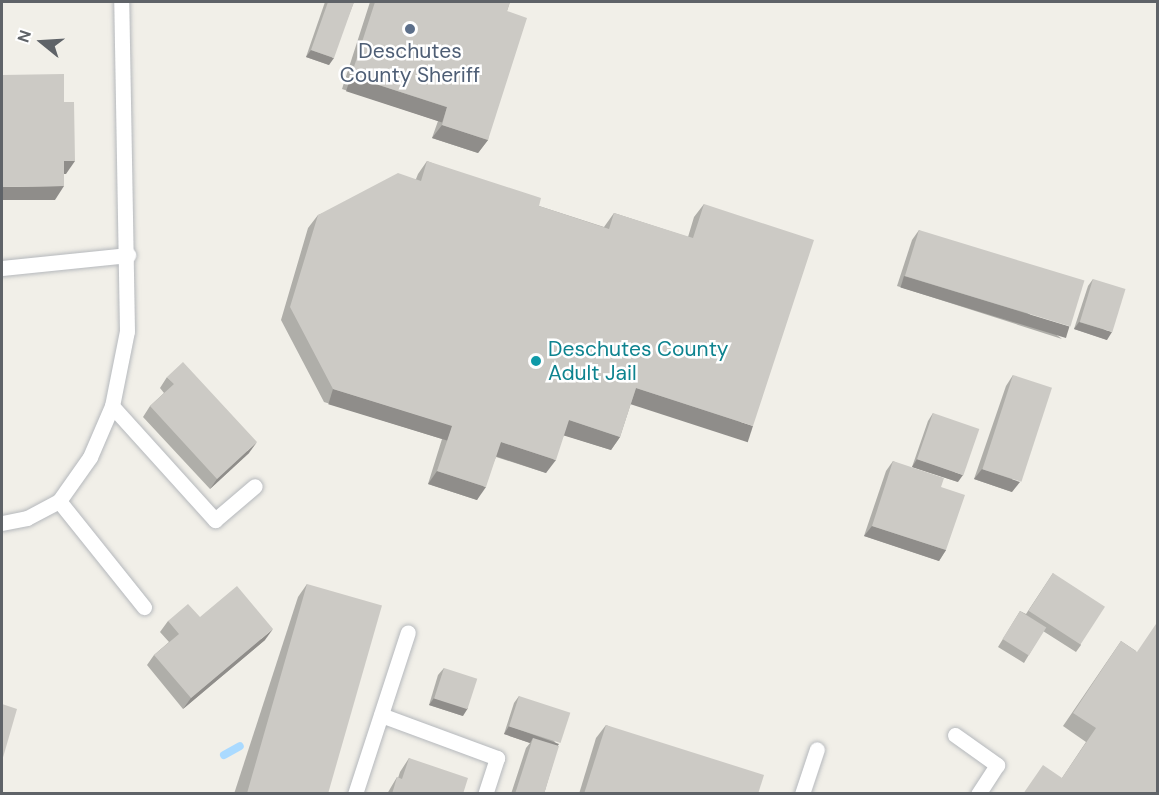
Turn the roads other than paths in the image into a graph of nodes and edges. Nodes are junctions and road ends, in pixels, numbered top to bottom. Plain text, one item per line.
1 (121, 2) edge
2 (128, 255) junction
3 (2, 268) edge
4 (112, 406) junction
5 (255, 486) dead end
6 (59, 501) junction
7 (2, 523) edge
8 (144, 607) dead end
9 (408, 632) dead end
10 (381, 716) junction
11 (955, 735) dead end
12 (817, 748) dead end
13 (355, 794) edge
14 (485, 794) edge
15 (801, 794) edge
16 (978, 794) edge

1 - 2 lane
2 - 3 lane
2 - 4 lane
4 - 5 lane
4 - 6 lane
6 - 7 lane
6 - 8 lane
9 - 10 lane
10 - 13 lane
10 - 14 lane
11 - 16 lane
12 - 15 lane

